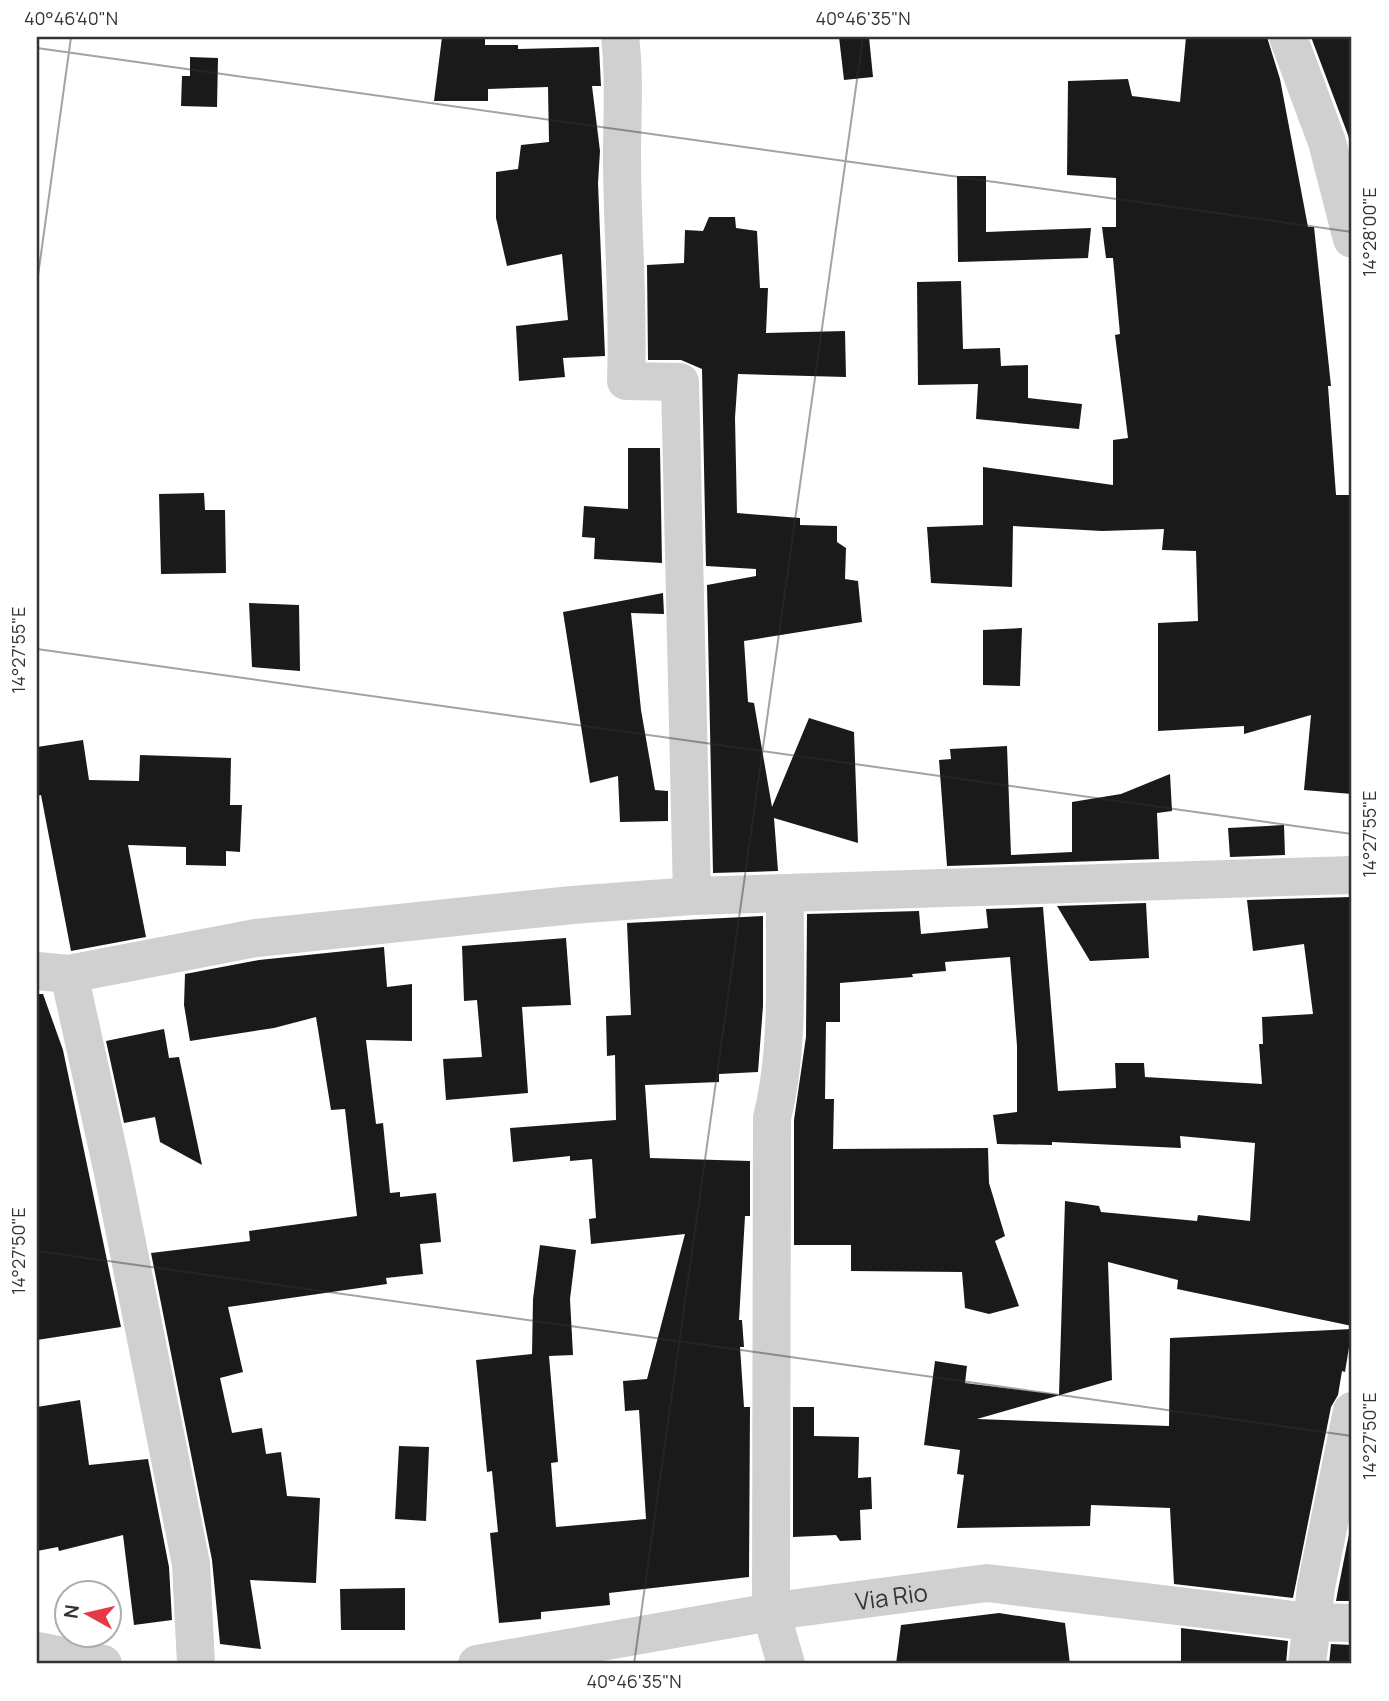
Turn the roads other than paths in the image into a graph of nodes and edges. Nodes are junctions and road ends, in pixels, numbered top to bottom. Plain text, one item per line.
1 (620, 37) edge
2 (1288, 37) edge
3 (1340, 140) edge
4 (1352, 239) edge
5 (1352, 875) edge
6 (785, 894) junction
7 (692, 897) junction
8 (53, 973) edge
9 (1352, 1410) edge
10 (771, 1612) junction
11 (1310, 1622) junction
12 (1352, 1623) edge
13 (37, 1651) edge
14 (103, 1664) edge
15 (196, 1664) edge
16 (477, 1664) edge
17 (786, 1664) edge
18 (1307, 1664) edge

1 - 7 street
2 - 3 street
3 - 4 street
5 - 6 street
6 - 7 street
6 - 10 street
7 - 8 street
8 - 15 street
9 - 11 street
10 - 11 street, Via Rio
10 - 16 street, Via Rio
10 - 17 street
11 - 12 street, Via Rio
11 - 18 street
13 - 14 street

